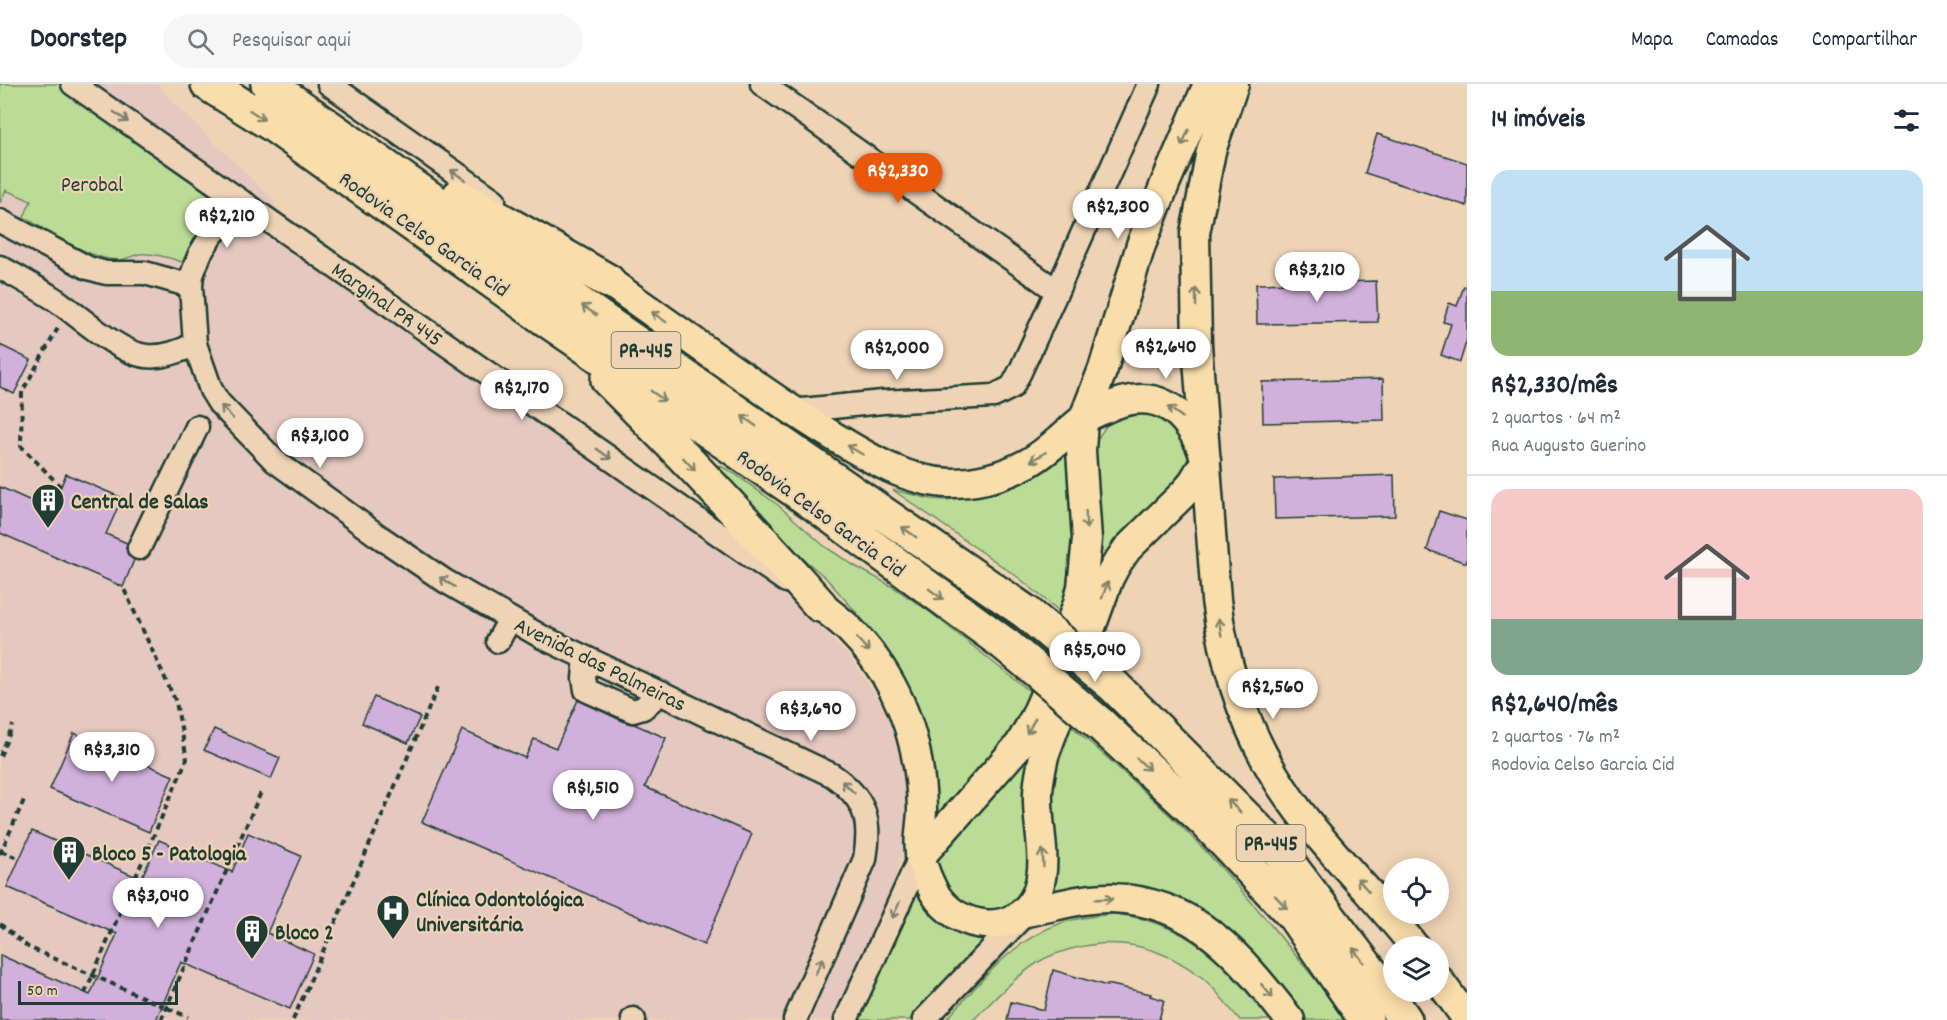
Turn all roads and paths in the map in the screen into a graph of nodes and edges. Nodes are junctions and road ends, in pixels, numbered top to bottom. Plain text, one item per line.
1 (74, 84) edge
2 (208, 84) edge
3 (330, 84) edge
4 (762, 84) edge
5 (1149, 84) edge
6 (1208, 84) edge
7 (1234, 84) edge
8 (276, 90) edge
9 (246, 204) junction
10 (0, 221) edge
11 (0, 267) edge
12 (608, 281) junction
13 (191, 286) junction
14 (1057, 291) junction
15 (544, 318) junction
16 (60, 325) dead end
17 (195, 344) junction
18 (792, 411) junction
19 (1083, 420) junction
20 (197, 427) dead end
21 (1206, 460) junction
22 (61, 487) dead end
23 (140, 548) dead end
24 (123, 587) dead end
25 (820, 605) junction
26 (510, 619) junction
27 (498, 641) dead end
28 (439, 686) dead end
29 (14, 725) dead end
30 (0, 756) edge
31 (261, 792) dead end
32 (24, 800) dead end
33 (1, 852) edge
34 (920, 857) junction
35 (20, 859) dead end
36 (1026, 912) junction
37 (0, 924) edge
38 (1406, 936) edge
39 (92, 975) junction
40 (85, 993) dead end
41 (1449, 994) edge
42 (166, 1008) junction
43 (188, 1017) dead end
44 (1467, 1019) edge
45 (161, 1020) edge
46 (293, 1020) edge
47 (795, 1020) edge
48 (846, 1020) edge
49 (924, 1020) edge
50 (1290, 1020) edge
51 (1366, 1020) edge
52 (1405, 1020) edge

1 -> 9 street, Marginal PR 445
2 -> 15 highway, Rodovia Celso Garcia Cid / PR-445
12 -> 3 street, PR-445
4 - 14 street
5 - 14 street
6 -> 19 main road
21 -> 7 main road
8 - 12 highway
52 -> 8 highway, Rodovia Celso Garcia Cid / PR-445, bridge
9 - 13 street, Avenida das Palmeiras
9 -> 25 street, Marginal PR 445
10 - 13 street
11 - 17 street
18 -> 12 main road, PR-445
13 - 17 street, Avenida das Palmeiras
14 - 18 street
15 -> 25 highway
15 -> 51 highway, Rodovia Celso Garcia Cid / PR-445, bridge
16 - 22 path
26 -> 17 street, Avenida das Palmeiras
19 -> 18 main road, PR-445
21 -> 19 main road
19 -> 34 main road
20 - 23 street
36 -> 21 main road
38 -> 21 main road, PR-445
24 - 39 path
25 -> 34 main road
26 - 27 street
47 -> 26 street, Avenida das Palmeiras
28 - 46 path
29 - 30 path
31 - 42 path
32 - 33 path
33 - 35 path
34 - 36 main road
34 -> 48 street
36 - 49 street
36 -> 50 main road
37 - 39 path
39 - 40 path
39 - 42 path
41 - 44 main road
42 - 43 path
42 - 45 path

